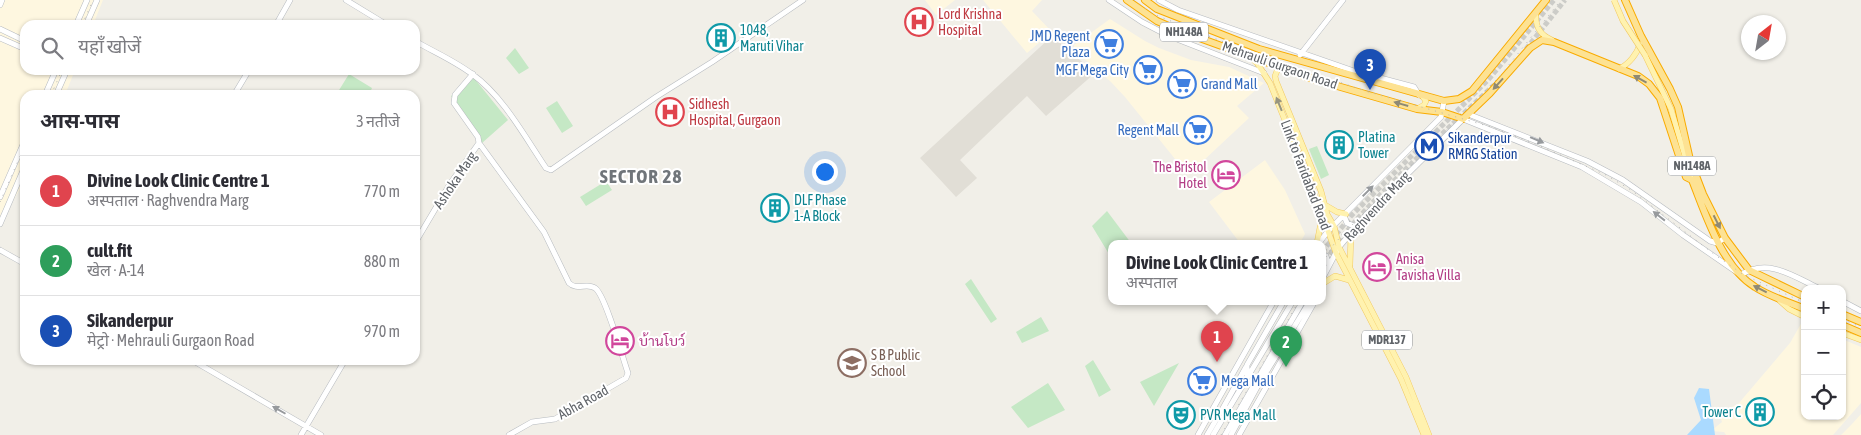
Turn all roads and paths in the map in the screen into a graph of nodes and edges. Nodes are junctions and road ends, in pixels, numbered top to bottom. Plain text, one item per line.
1 (2, 0) edge
2 (87, 0) edge
3 (97, 0) edge
4 (290, 0) edge
5 (346, 0) edge
6 (803, 0) edge
7 (1109, 0) edge
8 (1127, 0) edge
9 (1145, 0) edge
10 (1159, 0) edge
11 (1343, 0) edge
12 (1546, 0) edge
13 (1614, 0) edge
14 (1625, 0) edge
15 (0, 5) edge
16 (1536, 13) junction
17 (78, 20) edge
18 (88, 20) edge
19 (279, 20) edge
20 (379, 20) edge
21 (0, 29) edge
22 (1641, 36) junction
23 (0, 38) edge
24 (20, 39) edge
25 (1554, 42) junction
26 (420, 45) edge
27 (20, 47) edge
28 (1247, 54) junction
29 (1305, 54) junction
30 (1296, 60) junction
31 (1304, 62) junction
32 (1279, 66) junction
33 (1618, 69) junction
34 (1264, 73) junction
35 (473, 74) junction
36 (52, 75) edge
37 (54, 75) edge
38 (65, 75) edge
39 (246, 75) edge
40 (52, 80) junction
41 (47, 90) edge
42 (58, 90) edge
43 (237, 90) edge
44 (1419, 95) junction
45 (1444, 101) junction
46 (1416, 109) junction
47 (1442, 112) junction
48 (1465, 116) junction
49 (479, 143) junction
50 (20, 151) edge
51 (20, 178) edge
52 (1692, 180) junction
53 (1643, 194) junction
54 (0, 197) edge
55 (1639, 200) junction
56 (1325, 204) junction
57 (1345, 215) junction
58 (1322, 216) junction
59 (0, 224) edge
60 (1334, 226) junction
61 (1356, 227) junction
62 (1328, 232) junction
63 (1351, 233) junction
64 (420, 235) edge
65 (1725, 238) junction
66 (1318, 240) edge
67 (1321, 240) edge
68 (1710, 241) junction
69 (1717, 243) junction
70 (1339, 247) junction
71 (1, 251) edge
72 (1706, 251) junction
73 (1336, 253) junction
74 (20, 261) edge
75 (1326, 265) edge
76 (1749, 270) junction
77 (1351, 271) junction
78 (1741, 275) junction
79 (1326, 279) edge
80 (1350, 280) junction
81 (1812, 285) edge
82 (1801, 295) edge
83 (1776, 296) junction
84 (1846, 303) edge
85 (1272, 305) edge
86 (1282, 305) edge
87 (1291, 305) edge
88 (1301, 305) edge
89 (1308, 305) edge
90 (1312, 305) edge
91 (1801, 307) edge
92 (1861, 311) edge
93 (1801, 315) edge
94 (1846, 316) edge
95 (1861, 322) edge
96 (1846, 327) edge
97 (1861, 333) edge
98 (1846, 334) edge
99 (1861, 340) edge
100 (1284, 349) junction
101 (201, 365) edge
102 (342, 365) edge
103 (1247, 365) junction
104 (1262, 378) junction
105 (1246, 379) junction
106 (1250, 392) junction
107 (1231, 404) junction
108 (1222, 408) junction
109 (307, 426) junction
110 (301, 435) edge
111 (321, 435) edge
112 (509, 435) edge
113 (1198, 435) edge
114 (1206, 435) edge
115 (1213, 435) edge
116 (1228, 435) edge
117 (1239, 435) edge
118 (1424, 435) edge
119 (1429, 435) edge

1 - 15 street
2 - 17 street
3 - 18 street
4 - 19 street
5 - 20 street
6 - 35 street
7 - 34 street
8 - 28 highway, Mehrauli Gurgaon Road / NH148A
9 - 30 highway, Mehrauli Gurgaon Road / NH148A
10 - 29 street
11 - 29 street
12 - 16 highway
13 - 52 main road, bridge
14 - 22 highway, NH148A
16 - 25 main road
16 - 45 highway
21 - 24 street
22 - 33 main road
22 -> 65 highway, NH148A
23 - 27 street
25 - 33 highway, NH148A
25 -> 48 highway
26 - 35 street
28 - 32 highway, Mehrauli Gurgaon Road / NH148A
28 - 34 main road, Link to Faridabad Road
29 - 30 street
29 - 31 street
29 - 44 street
30 - 31 highway, Mehrauli Gurgaon Road / NH148A
31 - 44 highway, Mehrauli Gurgaon Road / NH148A
46 -> 32 highway, Mehrauli Gurgaon Road / NH148A
32 - 56 main road, Link to Faridabad Road
52 -> 33 highway, NH148A
58 -> 34 main road, Link to Faridabad Road
35 - 49 street
36 - 40 street
37 - 40 street
38 - 42 street
39 - 43 street
40 - 41 street
44 - 45 highway, Mehrauli Gurgaon Road / NH148A
44 - 46 main road
45 - 47 street, Raghvendra Marg
46 - 47 highway, Mehrauli Gurgaon Road / NH148A
47 - 48 highway, Mehrauli Gurgaon Road / NH148A
57 -> 47 street, Raghvendra Marg
48 -> 53 street
48 - 55 street
48 - 61 street, Raghvendra Marg
49 - 64 street, Ashoka Marg
49 - 112 street, Abha Road
50 - 54 street
51 - 59 street
52 - 69 highway, NH148A
53 - 55 street
53 - 68 street
72 -> 55 street
56 - 57 main road
56 - 60 main road, Link to Faridabad Road
57 - 60 street, Raghvendra Marg
57 - 61 street
58 - 62 main road, Link to Faridabad Road
58 - 66 main road
60 - 62 street, Raghvendra Marg
60 - 70 main road, Link to Faridabad Road / MDR137
61 - 63 street, Raghvendra Marg
62 - 67 street, Raghvendra Marg
62 - 73 main road, Link to Faridabad Road / MDR137
63 - 70 street, Raghvendra Marg
63 - 77 main road
65 - 69 street
65 - 76 highway, NH148A
68 - 69 street
68 - 72 street
69 - 78 highway, NH148A
70 - 73 street, Raghvendra Marg
70 - 77 main road, Link to Faridabad Road / MDR137
71 - 74 street
72 - 78 street
73 - 75 street, Raghvendra Marg
73 - 80 main road, Link to Faridabad Road / MDR137
76 - 78 street
76 - 81 street
76 - 82 highway, NH148A
77 - 119 main road, Link to Faridabad Road / MDR137
83 -> 78 highway, NH148A
79 - 80 main road
80 - 118 main road, Link to Faridabad Road / MDR137
83 - 91 highway, NH148A
83 - 93 main road
84 - 92 street
85 - 113 street
86 - 103 street
87 - 105 street
88 - 106 street
89 - 100 street
90 - 100 street
94 - 95 highway
96 - 97 highway
98 - 99 main road
100 - 104 street
100 - 117 street
109 -> 101 street
102 - 109 street
103 - 105 street
103 - 108 street
104 - 106 street
104 - 116 street
105 - 107 street
106 - 116 street
107 - 108 street
107 - 115 street
108 - 114 street
109 - 110 street
109 - 111 street

